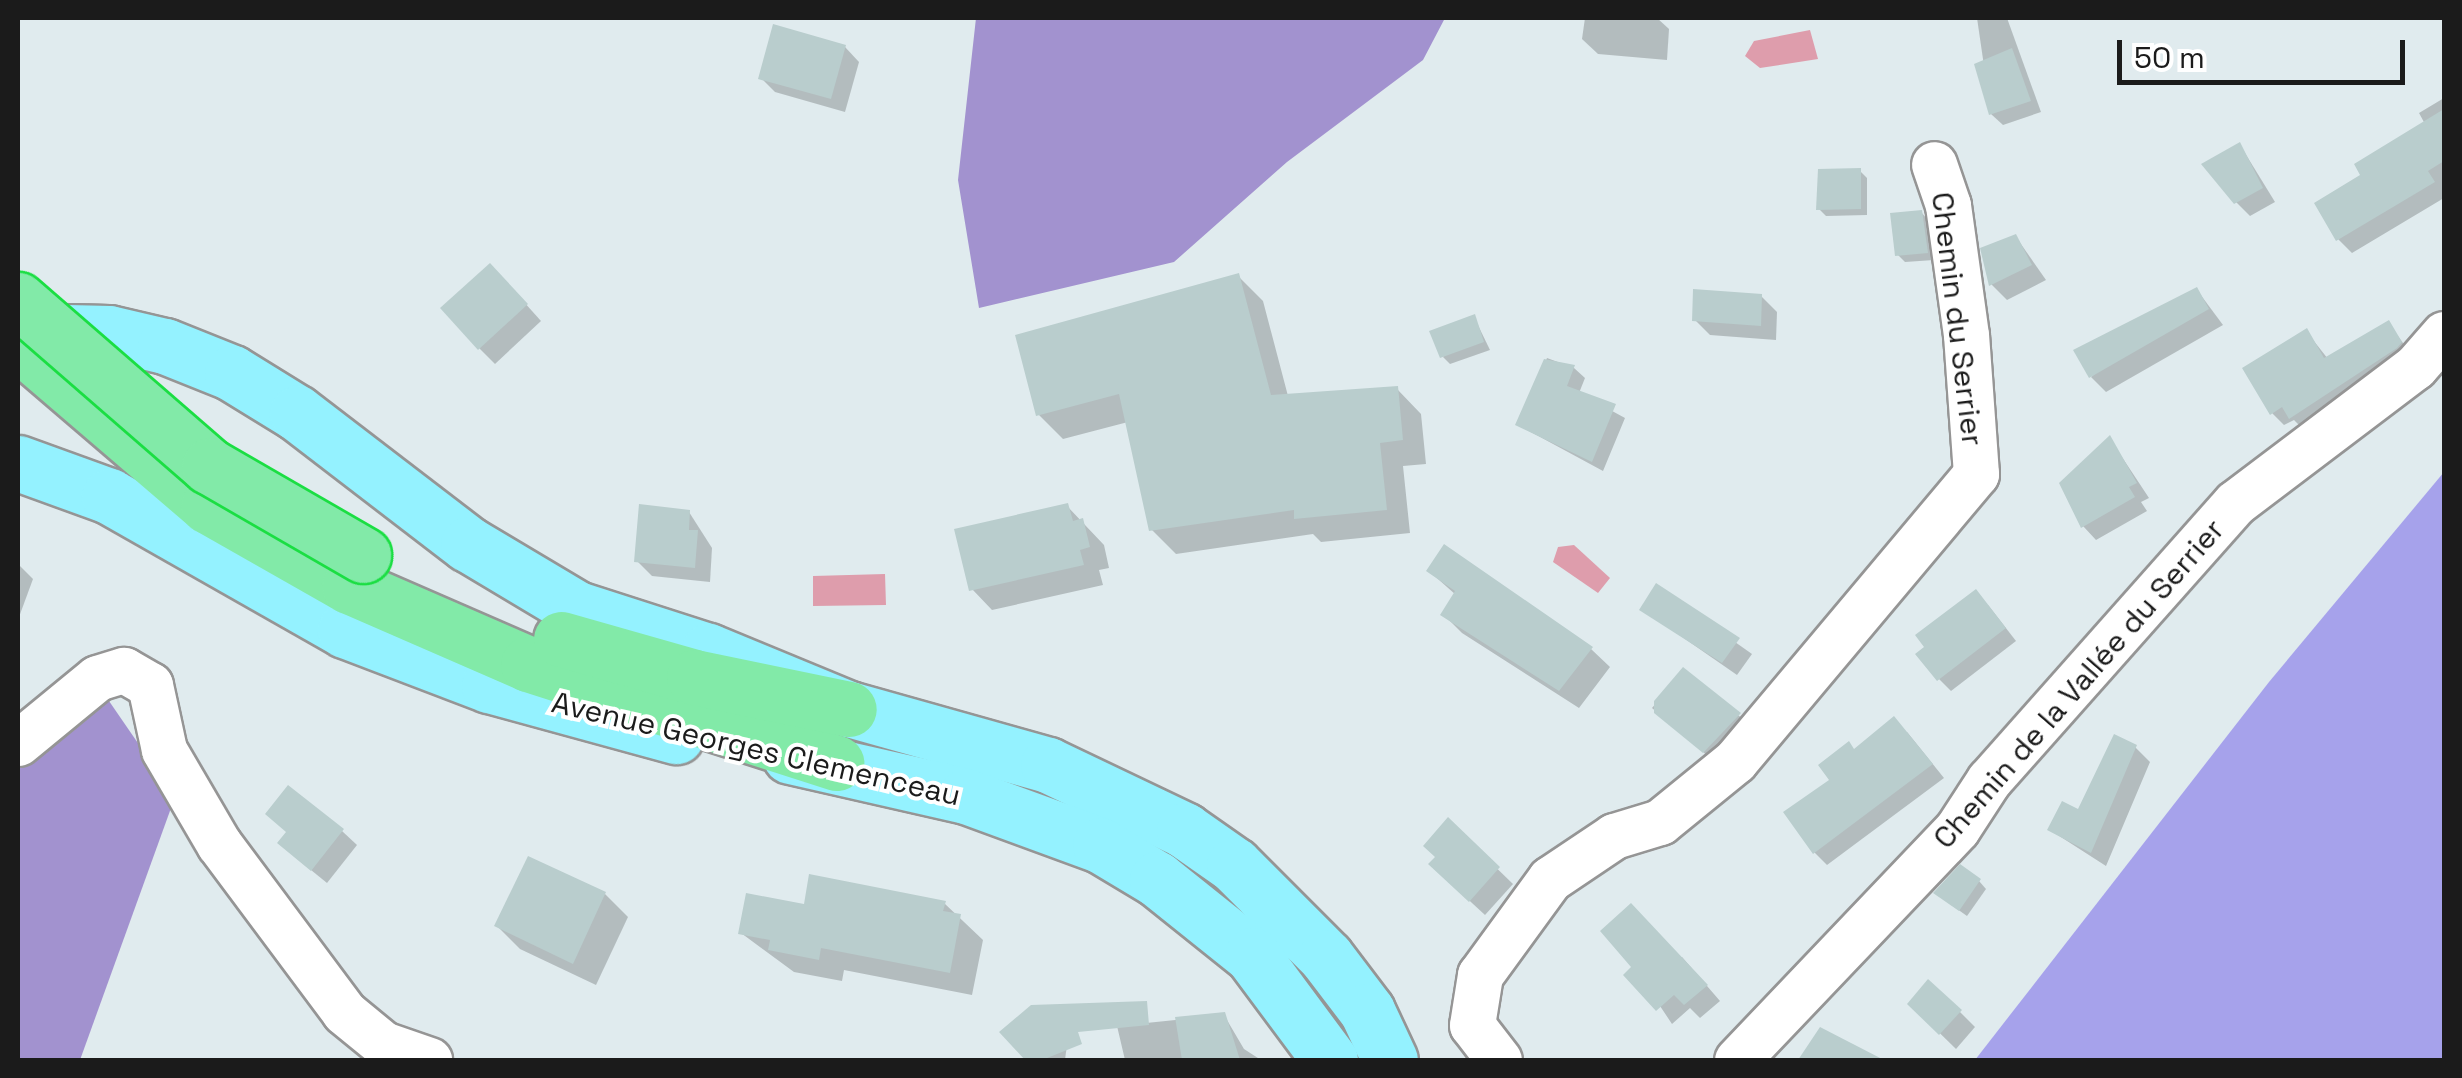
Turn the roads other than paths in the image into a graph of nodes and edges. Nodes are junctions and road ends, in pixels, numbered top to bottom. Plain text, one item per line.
1 (1934, 164) dead end
2 (18, 300) edge
3 (18, 331) edge
4 (2444, 334) edge
5 (18, 342) edge
6 (18, 463) edge
7 (356, 571) junction
8 (850, 709) junction
9 (18, 743) edge
10 (837, 762) junction
11 (429, 1060) edge
12 (1330, 1060) edge
13 (1390, 1060) edge
14 (1498, 1060) edge
15 (1737, 1060) edge

1 - 14 street, Chemin du Serrier
2 - 7 highway, bridge
3 - 8 main road, Avenue Georges Clemenceau
4 - 15 street, Chemin de la Vallée du Serrier
5 - 7 highway
6 - 10 main road, Avenue Georges Clemenceau
7 - 8 highway
7 - 10 highway
8 - 13 main road, Avenue Georges Clemenceau
9 - 11 street
10 - 12 main road, Avenue Georges Clemenceau

